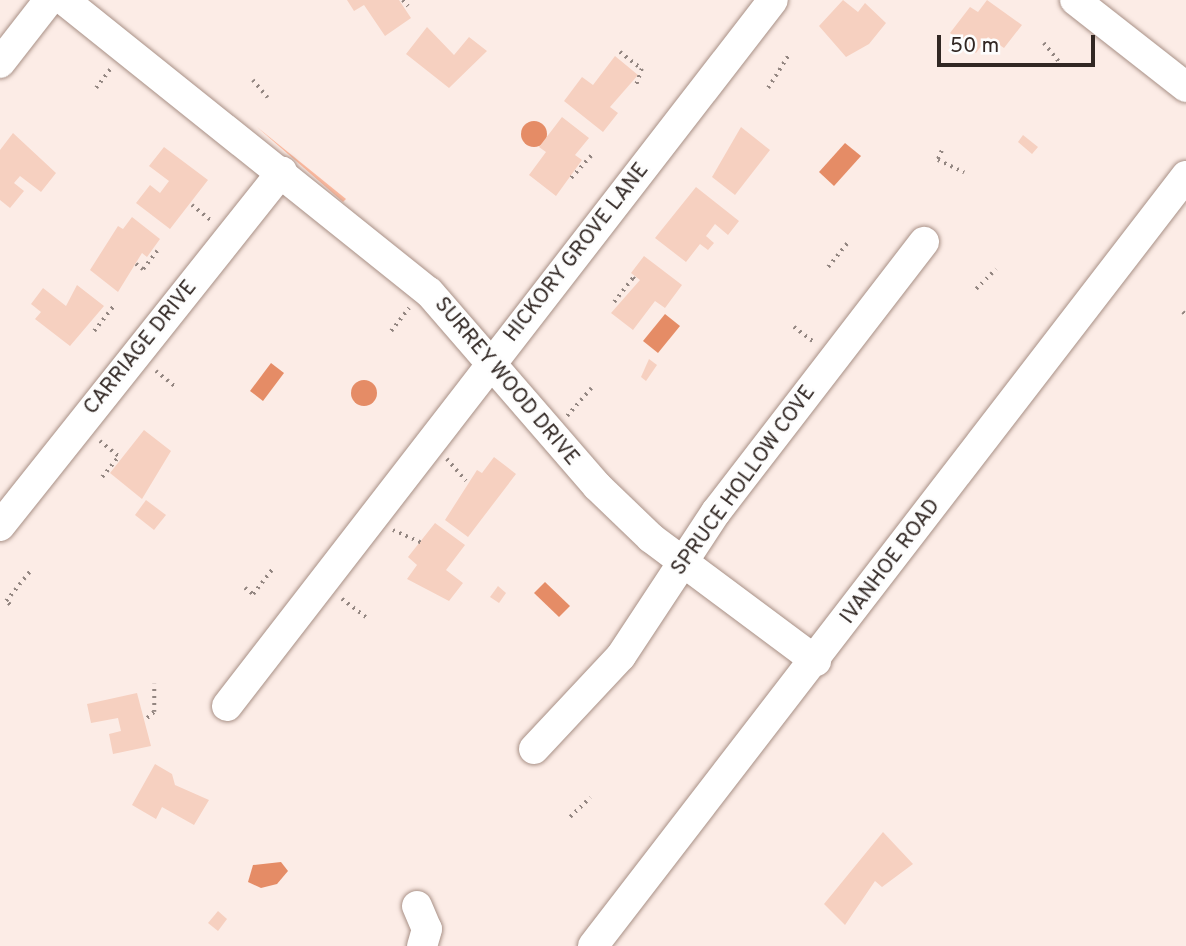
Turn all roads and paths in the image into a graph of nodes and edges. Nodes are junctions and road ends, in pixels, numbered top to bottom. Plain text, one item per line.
1 (49, 0) edge
2 (64, 0) edge
3 (403, 0) edge
4 (773, 0) edge
5 (1075, 0) edge
6 (408, 6) dead end
7 (1044, 43) dead end
8 (620, 52) dead end
9 (788, 56) dead end
10 (117, 60) dead end
11 (0, 63) edge
12 (1064, 68) dead end
13 (253, 80) dead end
14 (636, 86) dead end
15 (1186, 87) edge
16 (96, 88) dead end
17 (768, 88) dead end
18 (268, 98) dead end
19 (942, 151) dead end
20 (592, 155) dead end
21 (282, 171) junction
22 (964, 172) dead end
23 (1186, 176) edge
24 (571, 178) dead end
25 (192, 205) dead end
26 (219, 226) dead end
27 (848, 242) dead end
28 (924, 242) dead end
29 (157, 251) dead end
30 (136, 264) dead end
31 (828, 267) dead end
32 (996, 269) dead end
33 (637, 281) dead end
34 (976, 289) dead end
35 (416, 299) dead end
36 (614, 302) dead end
37 (114, 305) dead end
38 (794, 327) dead end
39 (94, 331) dead end
40 (391, 331) dead end
41 (819, 346) dead end
42 (492, 362) junction
43 (153, 369) dead end
44 (176, 387) dead end
45 (591, 388) dead end
46 (560, 422) dead end
47 (98, 439) dead end
48 (442, 455) dead end
49 (102, 477) dead end
50 (466, 481) dead end
51 (387, 525) dead end
52 (0, 526) edge
53 (422, 543) dead end
54 (683, 562) junction
55 (31, 570) dead end
56 (272, 570) dead end
57 (245, 588) dead end
58 (334, 593) dead end
59 (10, 605) dead end
60 (366, 617) dead end
61 (816, 661) junction
62 (154, 684) dead end
63 (227, 706) dead end
64 (148, 718) dead end
65 (534, 749) dead end
66 (590, 798) dead end
67 (570, 817) dead end
68 (417, 906) dead end
69 (422, 946) edge
70 (593, 946) edge

1 - 11 street
2 - 21 street, SURREY WOOD DRIVE
3 - 6 path
4 - 42 street, HICKORY GROVE LANE
5 - 15 street
7 - 12 path
8 - 14 path
9 - 17 path
10 - 16 path
13 - 18 path
19 - 22 path
20 - 24 path
21 - 42 street, SURREY WOOD DRIVE
21 - 52 street, CARRIAGE DRIVE
23 - 61 street, IVANHOE ROAD
25 - 26 path
27 - 31 path
28 - 54 street, SPRUCE HOLLOW COVE
29 - 30 path
32 - 34 path
33 - 36 path
35 - 40 path
37 - 39 path
38 - 41 path
42 - 54 street, SURREY WOOD DRIVE
42 - 63 street, HICKORY GROVE LANE
43 - 44 path
45 - 46 path
47 - 49 path
48 - 50 path
51 - 53 path
54 - 61 street, SURREY WOOD DRIVE
54 - 65 street, SPRUCE HOLLOW COVE
55 - 59 path
56 - 57 path
58 - 60 path
61 - 70 street, IVANHOE ROAD
62 - 64 path
66 - 67 path
68 - 69 street

